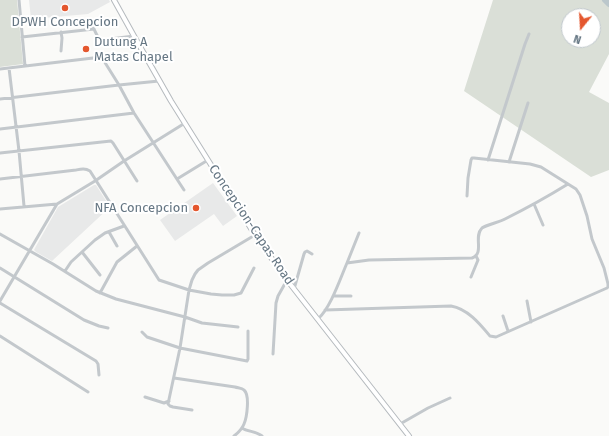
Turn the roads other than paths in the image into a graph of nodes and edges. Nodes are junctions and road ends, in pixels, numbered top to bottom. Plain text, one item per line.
1 (19, 0) edge
2 (114, 0) edge
3 (91, 22) dead end
4 (94, 28) junction
5 (61, 32) junction
6 (529, 34) dead end
7 (134, 36) junction
8 (22, 37) junction
9 (61, 51) dead end
10 (25, 66) junction
11 (9, 68) junction
12 (0, 69) edge
13 (159, 81) junction
14 (119, 85) junction
15 (12, 97) junction
16 (0, 99) edge
17 (528, 103) dead end
18 (134, 113) junction
19 (185, 123) junction
20 (16, 127) junction
21 (0, 129) edge
22 (154, 143) junction
23 (19, 151) junction
24 (0, 153) edge
25 (208, 160) junction
26 (488, 160) junction
27 (124, 161) junction
28 (510, 162) junction
29 (21, 176) junction
30 (0, 179) edge
31 (177, 179) junction
32 (96, 181) junction
33 (137, 181) dead end
34 (568, 184) junction
35 (184, 190) dead end
36 (467, 196) dead end
37 (57, 204) junction
38 (534, 204) junction
39 (24, 206) junction
40 (0, 209) edge
41 (543, 225) dead end
42 (124, 226) junction
43 (109, 232) junction
44 (359, 233) dead end
45 (0, 234) edge
46 (255, 235) junction
47 (117, 246) dead end
48 (137, 246) junction
49 (30, 251) junction
50 (82, 252) junction
51 (312, 254) dead end
52 (476, 256) junction
53 (347, 263) junction
54 (0, 268) edge
55 (254, 268) dead end
56 (65, 271) junction
57 (100, 274) dead end
58 (15, 276) junction
59 (471, 277) dead end
60 (287, 280) junction
61 (294, 289) junction
62 (189, 290) junction
63 (100, 293) junction
64 (333, 296) junction
65 (351, 296) dead end
66 (526, 301) dead end
67 (0, 302) edge
68 (325, 310) junction
69 (503, 316) dead end
70 (184, 317) junction
71 (318, 319) junction
72 (531, 322) junction
73 (238, 327) dead end
74 (108, 328) dead end
75 (248, 331) dead end
76 (508, 331) junction
77 (142, 332) dead end
78 (0, 336) edge
79 (180, 348) junction
80 (273, 354) dead end
81 (99, 375) dead end
82 (174, 378) junction
83 (88, 392) dead end
84 (145, 397) dead end
85 (450, 398) dead end
86 (169, 401) junction
87 (192, 410) dead end
88 (400, 424) junction
89 (242, 428) junction
90 (234, 436) edge
91 (262, 436) edge
92 (409, 436) edge

1 - 8 street
2 - 7 main road, Concepcion-Capas Road
3 - 4 street
4 - 5 street
4 - 7 street
5 - 8 street
5 - 9 street
6 - 26 street
7 - 13 main road, Concepcion-Capas Road
8 - 10 street
10 - 11 street
10 - 14 street
11 - 12 street
11 - 15 street
13 - 14 street
13 - 19 main road, Concepcion-Capas Road
14 - 15 street
14 - 18 street
15 - 16 street
15 - 20 street
17 - 28 street
18 - 20 street
18 - 22 street
19 - 22 street
19 - 25 main road, Concepcion-Capas Road
20 - 21 street
20 - 23 street
22 - 27 street
22 - 31 street
23 - 24 street
23 - 27 street
23 - 29 street
25 - 31 street
25 - 46 main road, Concepcion-Capas Road
26 - 28 street
26 - 36 street
27 - 32 street
27 - 33 street
28 - 34 street
29 - 30 street
29 - 32 street
29 - 39 street
31 - 35 street
32 - 37 street
32 - 42 street
34 - 38 street
34 - 72 street
37 - 39 street
37 - 49 street
38 - 41 street
38 - 52 street
39 - 40 street
42 - 43 street
42 - 48 street
43 - 47 street
43 - 50 street
44 - 53 street
45 - 49 street
46 - 60 main road, Concepcion-Capas Road
46 - 62 street
48 - 62 street
48 - 63 street
49 - 56 street
49 - 58 street
50 - 56 street
50 - 57 street
51 - 61 street
52 - 53 street
52 - 59 street
53 - 64 street
54 - 58 street
55 - 62 street
56 - 63 street
58 - 67 street
58 - 74 street
60 - 61 main road, Concepcion-Capas Road
60 - 80 street
61 - 71 main road, Concepcion-Capas Road
62 - 70 street
63 - 70 street
64 - 65 street
64 - 68 street
66 - 72 street
67 - 81 street
68 - 71 street
68 - 76 street
69 - 76 street
70 - 73 street
70 - 79 street
71 - 88 main road, Concepcion-Capas Road
72 - 76 street
75 - 79 street
77 - 79 street
78 - 83 street
79 - 82 street
82 - 86 street
82 - 89 street
84 - 86 street
85 - 88 street
86 - 87 street
88 - 92 main road, Concepcion-Capas Road
89 - 90 street
89 - 91 street

